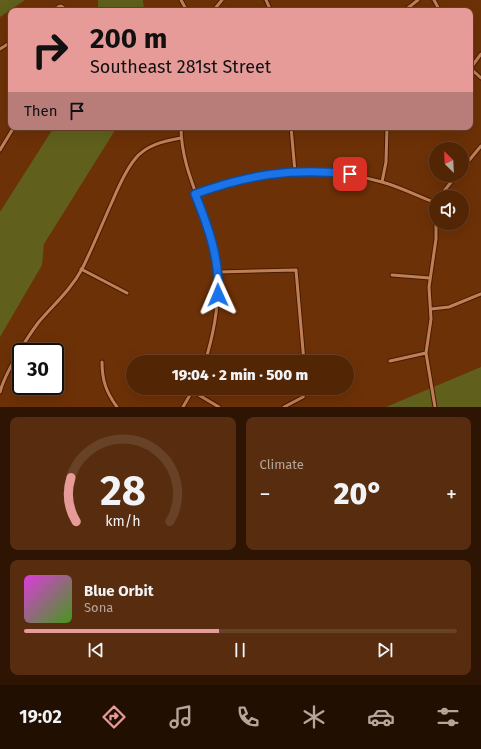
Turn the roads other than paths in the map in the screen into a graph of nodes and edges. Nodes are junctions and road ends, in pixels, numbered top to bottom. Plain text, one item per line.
1 (222, 0) edge
2 (418, 0) edge
3 (215, 8) edge
4 (408, 8) edge
5 (481, 54) edge
6 (473, 64) edge
7 (473, 71) edge
8 (481, 78) edge
9 (12, 130) edge
10 (180, 130) edge
11 (291, 130) edge
12 (387, 130) edge
13 (181, 138) junction
14 (481, 146) edge
15 (0, 150) edge
16 (469, 161) edge
17 (295, 172) junction
18 (382, 182) junction
19 (451, 182) edge
20 (445, 190) edge
21 (195, 194) junction
22 (429, 200) edge
23 (436, 230) edge
24 (81, 269) junction
25 (218, 272) junction
26 (392, 275) dead end
27 (430, 278) junction
28 (127, 293) dead end
29 (481, 294) edge
30 (431, 309) junction
31 (426, 353) junction
32 (207, 355) edge
33 (303, 355) edge
34 (390, 361) dead end
35 (102, 362) dead end
36 (0, 392) edge
37 (190, 395) edge
38 (201, 395) edge
39 (302, 395) edge
40 (117, 407) edge
41 (183, 407) edge
42 (219, 407) edge
43 (284, 407) edge
44 (435, 407) edge

1 - 3 street
2 - 4 street
5 - 6 street
7 - 8 street
9 - 15 street
10 - 13 street
11 - 17 street
12 - 18 street
13 - 21 street
13 - 24 street
14 - 16 street
17 - 18 street
17 - 21 street
18 - 22 street
19 - 20 street
21 - 25 street
23 - 27 street
24 - 28 street
24 - 36 street
25 - 32 street
25 - 33 street
26 - 27 street
27 - 30 street
29 - 30 street
30 - 31 street
31 - 34 street
31 - 44 street
35 - 40 street
37 - 41 street
38 - 42 street
39 - 43 street

